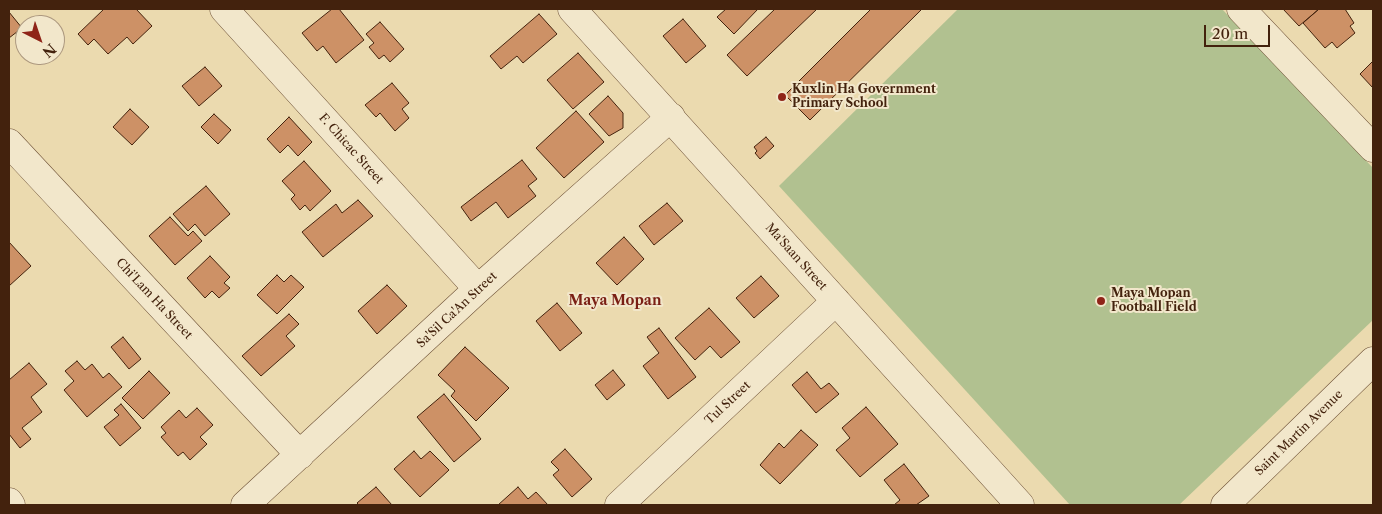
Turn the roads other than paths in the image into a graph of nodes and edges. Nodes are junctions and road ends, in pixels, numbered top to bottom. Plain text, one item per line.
1 (224, 9) edge
2 (572, 9) edge
3 (1241, 9) edge
4 (671, 117) junction
5 (9, 143) edge
6 (1373, 148) edge
7 (478, 289) junction
8 (836, 302) junction
9 (1373, 361) edge
10 (300, 455) junction
11 (245, 505) edge
12 (619, 505) edge
13 (1020, 505) edge
14 (1225, 505) edge

1 - 7 street, F. Chicac Street
2 - 4 street, Ma'Saan Street
3 - 6 street
4 - 7 street, Sa'Sil Ca'An Street
4 - 8 street, Ma'Saan Street
5 - 10 street, Chi'Lam Ha Street
7 - 10 street, Sa'Sil Ca'An Street
8 - 12 street, Tul Street
8 - 13 street, Ma'Saan Street
9 - 14 street, Saint Martin Avenue
10 - 11 street, Sa'Sil Ca'An Street

